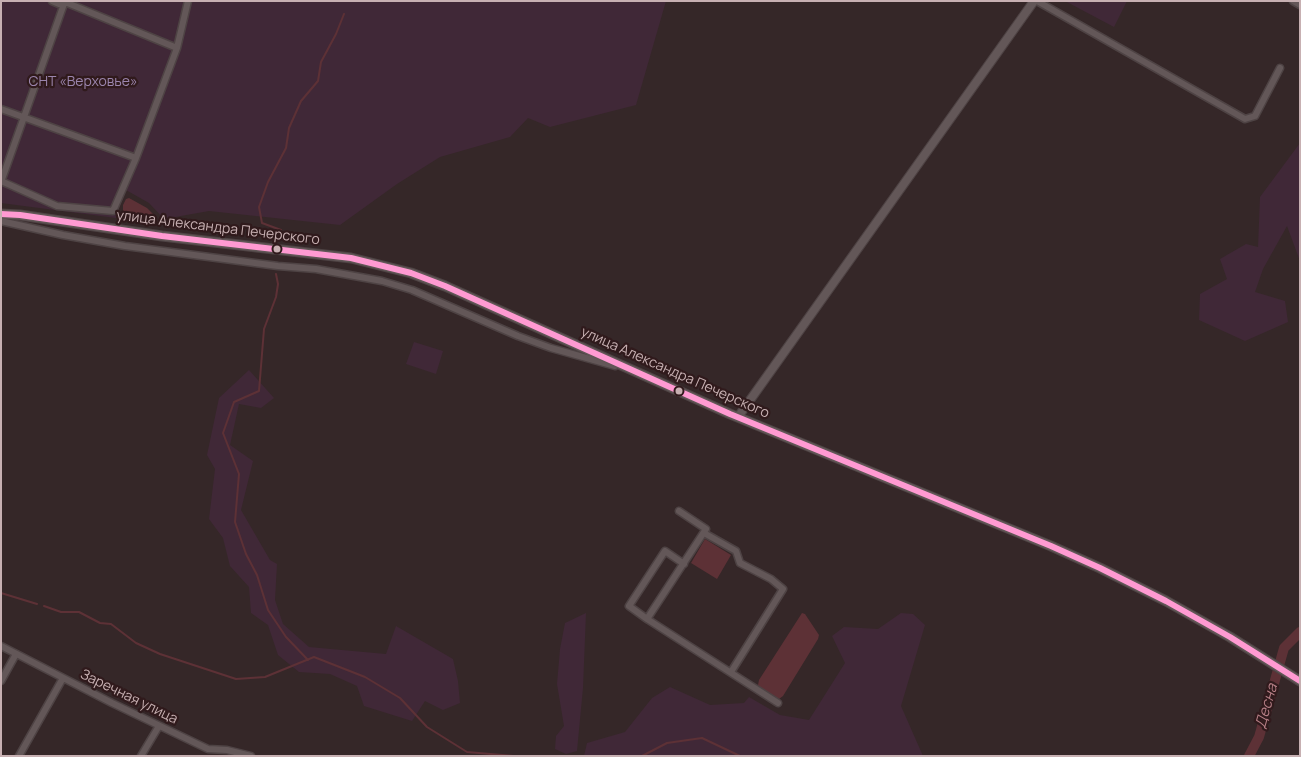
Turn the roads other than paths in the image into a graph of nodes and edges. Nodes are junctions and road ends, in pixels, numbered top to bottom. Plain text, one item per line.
1 (52, 1) edge
2 (188, 1) edge
3 (1036, 1) edge
4 (1293, 1) edge
5 (65, 2) edge
6 (1300, 5) edge
7 (177, 48) junction
8 (1280, 68) dead end
9 (1, 109) edge
10 (24, 119) junction
11 (136, 158) junction
12 (1, 181) edge
13 (1, 214) edge
14 (1, 221) edge
15 (636, 372) junction
16 (738, 417) junction
17 (679, 511) dead end
18 (704, 533) junction
19 (684, 564) junction
20 (647, 619) junction
21 (1, 646) edge
22 (16, 654) junction
23 (730, 672) junction
24 (63, 678) junction
25 (1297, 680) edge
26 (1, 681) edge
27 (778, 703) dead end
28 (159, 726) junction
29 (215, 753) edge
30 (19, 756) edge
31 (141, 756) edge
32 (251, 756) edge

1 - 5 street
2 - 7 street
3 - 8 street
3 - 16 street
4 - 6 street
5 - 7 street
5 - 10 street
7 - 11 street
9 - 10 street
10 - 11 street
10 - 12 street
11 - 12 street
13 - 15 main road, улица Александра Печерского
14 - 15 street
15 - 16 main road, улица Александра Печерского
16 - 25 main road, улица Александра Печерского
17 - 18 street
18 - 19 street
18 - 23 street
19 - 20 street
19 - 20 street
20 - 23 street
21 - 22 street, Заречная улица
22 - 24 street, Заречная улица
22 - 26 street
23 - 27 street
24 - 28 street, Заречная улица
24 - 30 street
28 - 29 street, Заречная улица
28 - 31 street
29 - 32 street, Заречная улица

